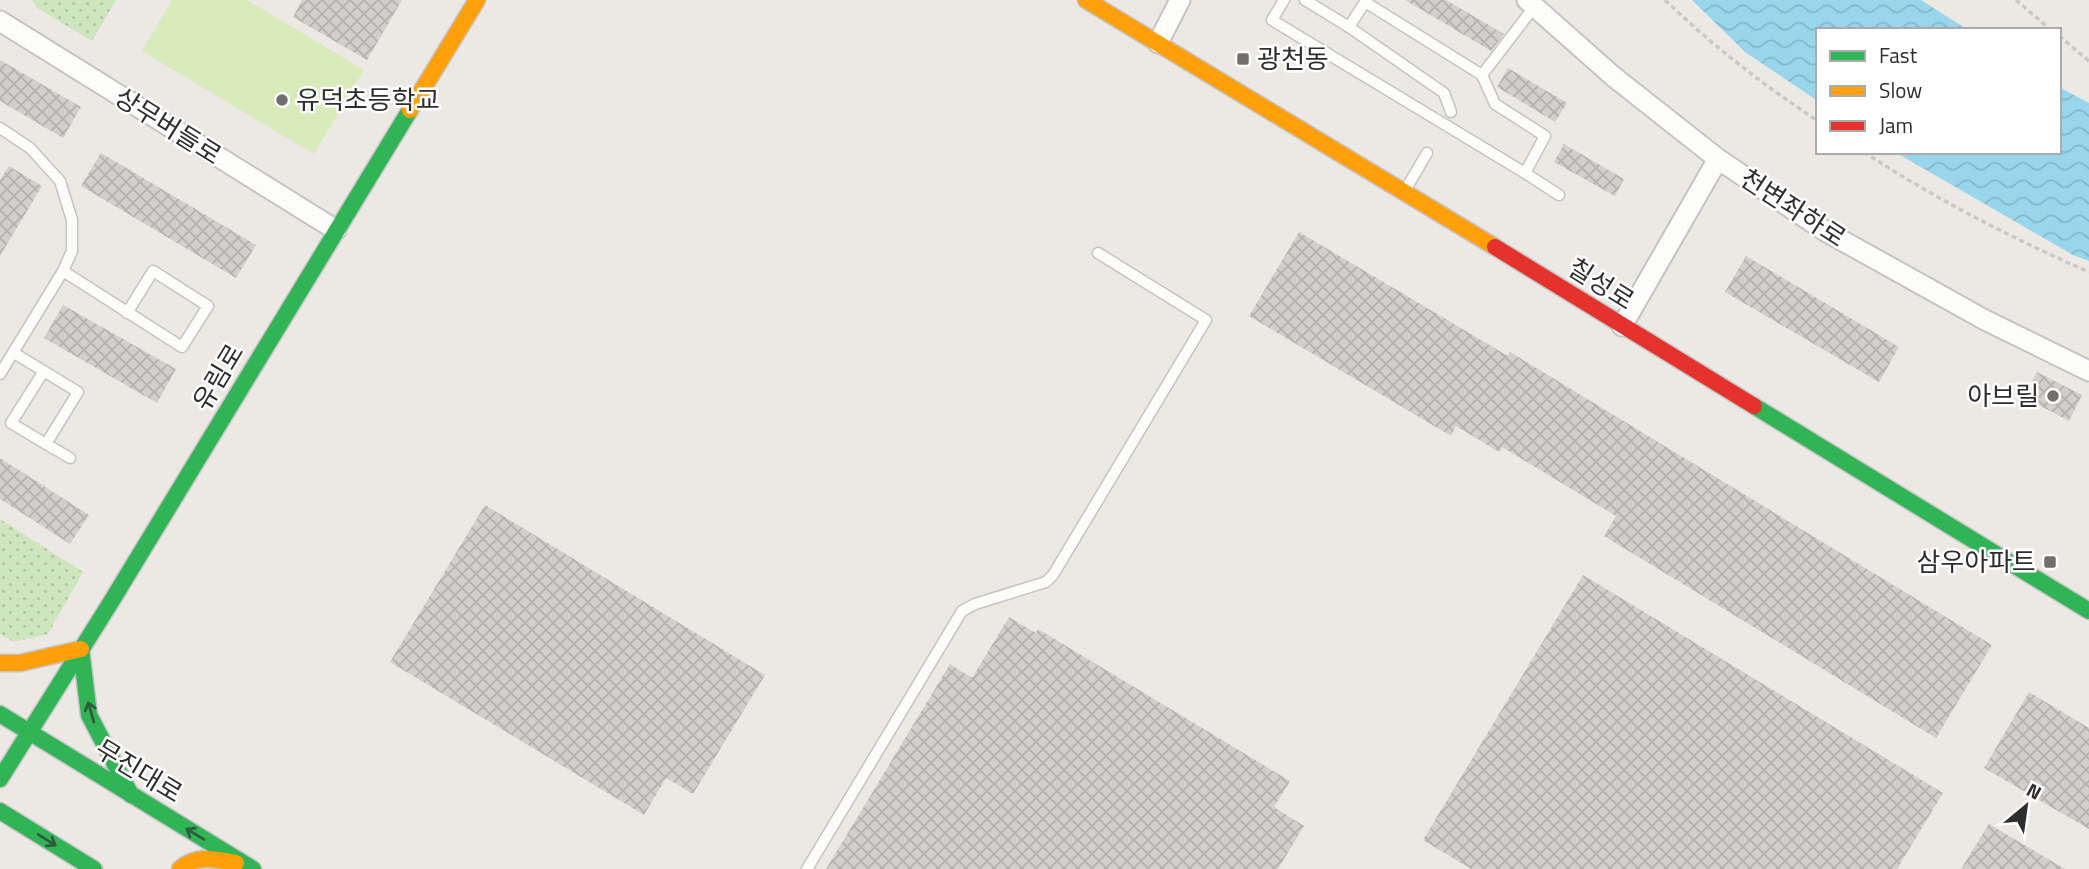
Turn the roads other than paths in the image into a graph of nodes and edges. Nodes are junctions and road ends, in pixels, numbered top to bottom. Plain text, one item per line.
1 (477, 0) edge
2 (1086, 0) edge
3 (1180, 0) edge
4 (1284, 0) edge
5 (1305, 0) edge
6 (1530, 4) edge
7 (0, 21) edge
8 (1349, 27) junction
9 (1158, 43) junction
10 (1482, 75) junction
11 (1451, 112) dead end
12 (0, 128) edge
13 (1427, 153) dead end
14 (1718, 159) junction
15 (1525, 173) junction
16 (1404, 191) junction
17 (1559, 195) dead end
18 (336, 230) junction
19 (1098, 253) dead end
20 (63, 271) junction
21 (127, 313) junction
22 (1622, 326) junction
23 (14, 353) junction
24 (44, 371) junction
25 (2089, 371) edge
26 (0, 374) edge
27 (46, 444) junction
28 (70, 458) dead end
29 (2089, 611) edge
30 (81, 649) junction
31 (0, 663) edge
32 (0, 714) edge
33 (29, 733) junction
34 (0, 779) edge
35 (131, 795) junction
36 (0, 811) edge
37 (249, 867) edge
38 (94, 869) edge
39 (180, 869) edge
40 (807, 869) edge

1 - 18 street, 유림로
2 - 9 street, 칠성로
3 - 9 street
4 - 15 lane
5 - 8 lane
6 - 10 lane
6 - 14 street, 천변좌하로
7 - 18 street, 상무버들로
8 - 10 lane
8 - 11 lane
9 - 16 street, 칠성로
10 - 15 lane
12 - 20 lane
13 - 16 lane
14 - 22 street
14 - 25 street, 천변좌하로
15 - 17 lane
16 - 22 street, 칠성로
18 - 30 street, 유림로
19 - 40 lane
20 - 21 lane
20 - 23 lane
21 - 21 lane
22 - 29 street, 칠성로
23 - 24 lane
23 - 26 lane
24 - 27 lane
24 - 27 lane
27 - 28 lane
30 - 31 street
30 - 33 street, 유림로
35 -> 30 street
32 - 33 street, 무진대로
33 - 34 street, 유림로
33 - 35 street, 무진대로
37 -> 35 street, 무진대로
36 -> 38 street
37 - 39 street

